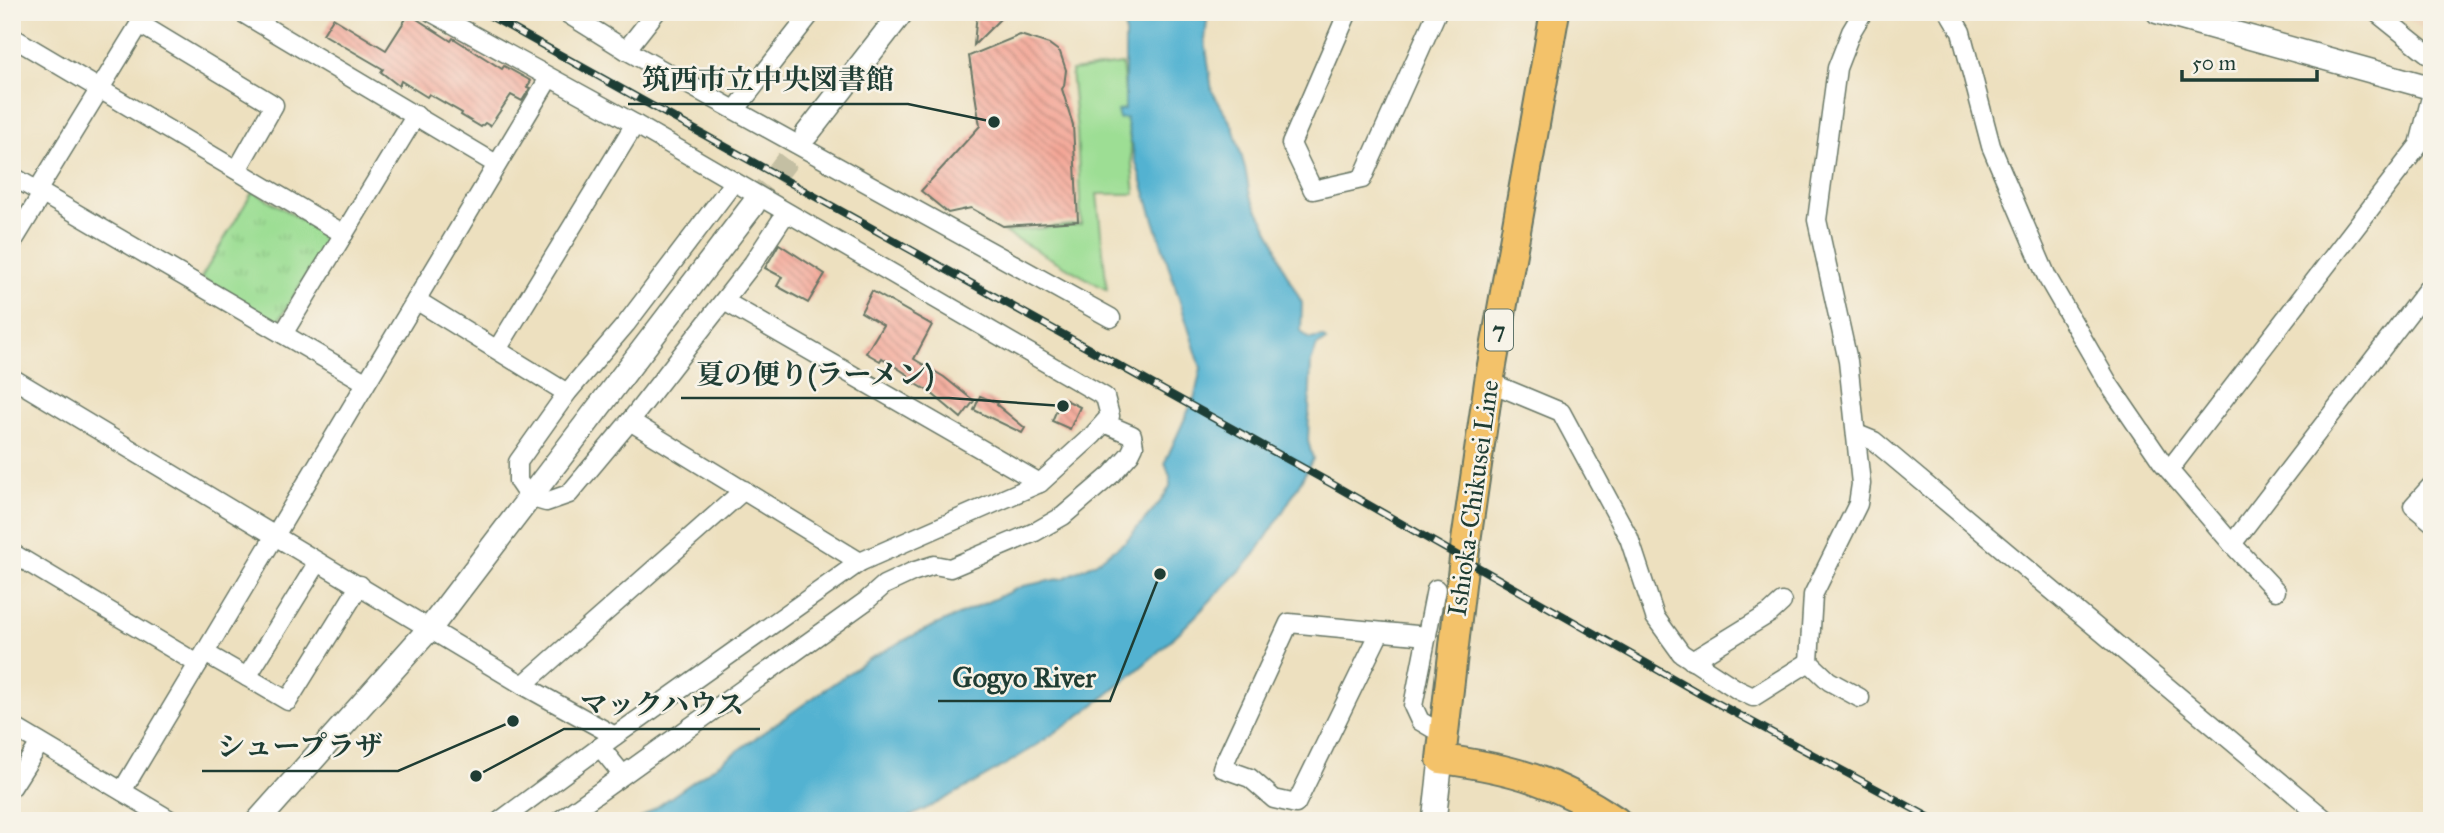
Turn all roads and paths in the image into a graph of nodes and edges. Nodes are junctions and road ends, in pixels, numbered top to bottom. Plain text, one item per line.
1 (241, 12) edge
2 (430, 12) edge
3 (565, 12) edge
4 (656, 12) edge
5 (812, 12) edge
6 (902, 12) edge
7 (1348, 12) edge
8 (1437, 12) edge
9 (1555, 12) edge
10 (1863, 12) edge
11 (1949, 12) edge
12 (2158, 12) edge
13 (2376, 12) edge
14 (2199, 17) edge
15 (143, 18) edge
16 (12, 37) edge
17 (626, 50) junction
18 (2432, 57) edge
19 (549, 78) junction
20 (99, 88) junction
21 (2432, 91) edge
22 (736, 109) junction
23 (416, 115) junction
24 (635, 124) junction
25 (807, 134) tunnel mouth
26 (496, 164) junction
27 (237, 170) junction
28 (12, 176) edge
29 (733, 183) junction
30 (40, 192) junction
31 (753, 205) tunnel mouth
32 (786, 214) junction
33 (344, 234) junction
34 (12, 243) edge
35 (2432, 283) edge
36 (416, 300) junction
37 (724, 301) junction
38 (1111, 318) dead end
39 (283, 334) junction
40 (498, 348) junction
41 (12, 378) edge
42 (365, 382) junction
43 (1489, 382) junction
44 (567, 393) junction
45 (630, 421) junction
46 (1104, 423) junction
47 (1857, 434) junction
48 (2169, 470) junction
49 (1040, 483) junction
50 (2432, 485) edge
51 (744, 490) junction
52 (529, 497) junction
53 (2432, 522) edge
54 (275, 535) junction
55 (2232, 544) junction
56 (12, 553) edge
57 (868, 559) junction
58 (318, 562) junction
59 (888, 583) junction
60 (360, 586) junction
61 (1436, 589) dead end
62 (2276, 591) dead end
63 (1782, 602) dead end
64 (431, 627) junction
65 (1380, 632) junction
66 (1427, 636) junction
67 (201, 658) junction
68 (1692, 661) junction
69 (1809, 662) junction
70 (247, 677) junction
71 (523, 685) junction
72 (1860, 698) dead end
73 (12, 726) edge
74 (615, 736) junction
75 (40, 743) junction
76 (1443, 747) junction
77 (611, 760) junction
78 (12, 787) edge
79 (122, 792) junction
80 (172, 821) edge
81 (258, 821) edge
82 (500, 821) edge
83 (559, 821) edge
84 (1434, 821) edge
85 (1616, 821) edge
86 (2327, 821) edge

1 - 23 street
2 - 19 street
3 - 17 street
4 - 17 street
5 - 22 street
6 - 25 street
7 - 8 street
9 - 43 main road, Ishioka-Chikusei Line / 7
10 - 47 street
11 - 48 street
12 - 14 street
13 - 18 street
14 - 21 street
15 - 20 street
15 - 27 street
16 - 20 street
17 - 22 street
19 - 24 street
19 - 26 street
20 - 27 street
20 - 30 street
21 - 48 street
22 - 38 street
23 - 26 street
23 - 33 street
24 - 29 street
24 - 40 street
26 - 36 street
27 - 33 street
28 - 30 street
29 - 32 street
29 - 44 street
30 - 34 street
30 - 39 street
31 - 52 street
32 - 37 street
32 - 46 street
33 - 39 street
35 - 55 street
36 - 40 street
36 - 42 street
37 - 45 street
37 - 49 street
39 - 42 street
40 - 44 street
41 - 54 street
42 - 54 street
43 - 68 street
43 - 76 main road, Ishioka-Chikusei Line / 7
44 - 52 street
45 - 51 street
45 - 52 street
46 - 49 street
46 - 59 street
47 - 69 street
47 - 86 street
48 - 55 street
49 - 57 street
50 - 53 street
51 - 57 street
51 - 71 street
52 - 64 street
54 - 58 street
54 - 67 street
55 - 62 street
56 - 67 street
57 - 59 street
57 - 74 street
58 - 60 street
58 - 70 street
59 - 77 street
60 - 64 street
60 - 70 street
61 - 66 street
63 - 68 street
64 - 71 street
64 - 81 street
65 - 65 street
65 - 66 street
66 - 76 street
67 - 70 street
67 - 79 street
68 - 69 street
69 - 72 street
71 - 74 street
73 - 75 street
74 - 77 street
75 - 78 street
75 - 79 street
76 - 84 street
76 - 85 main road
77 - 82 street
77 - 83 street
79 - 80 street

